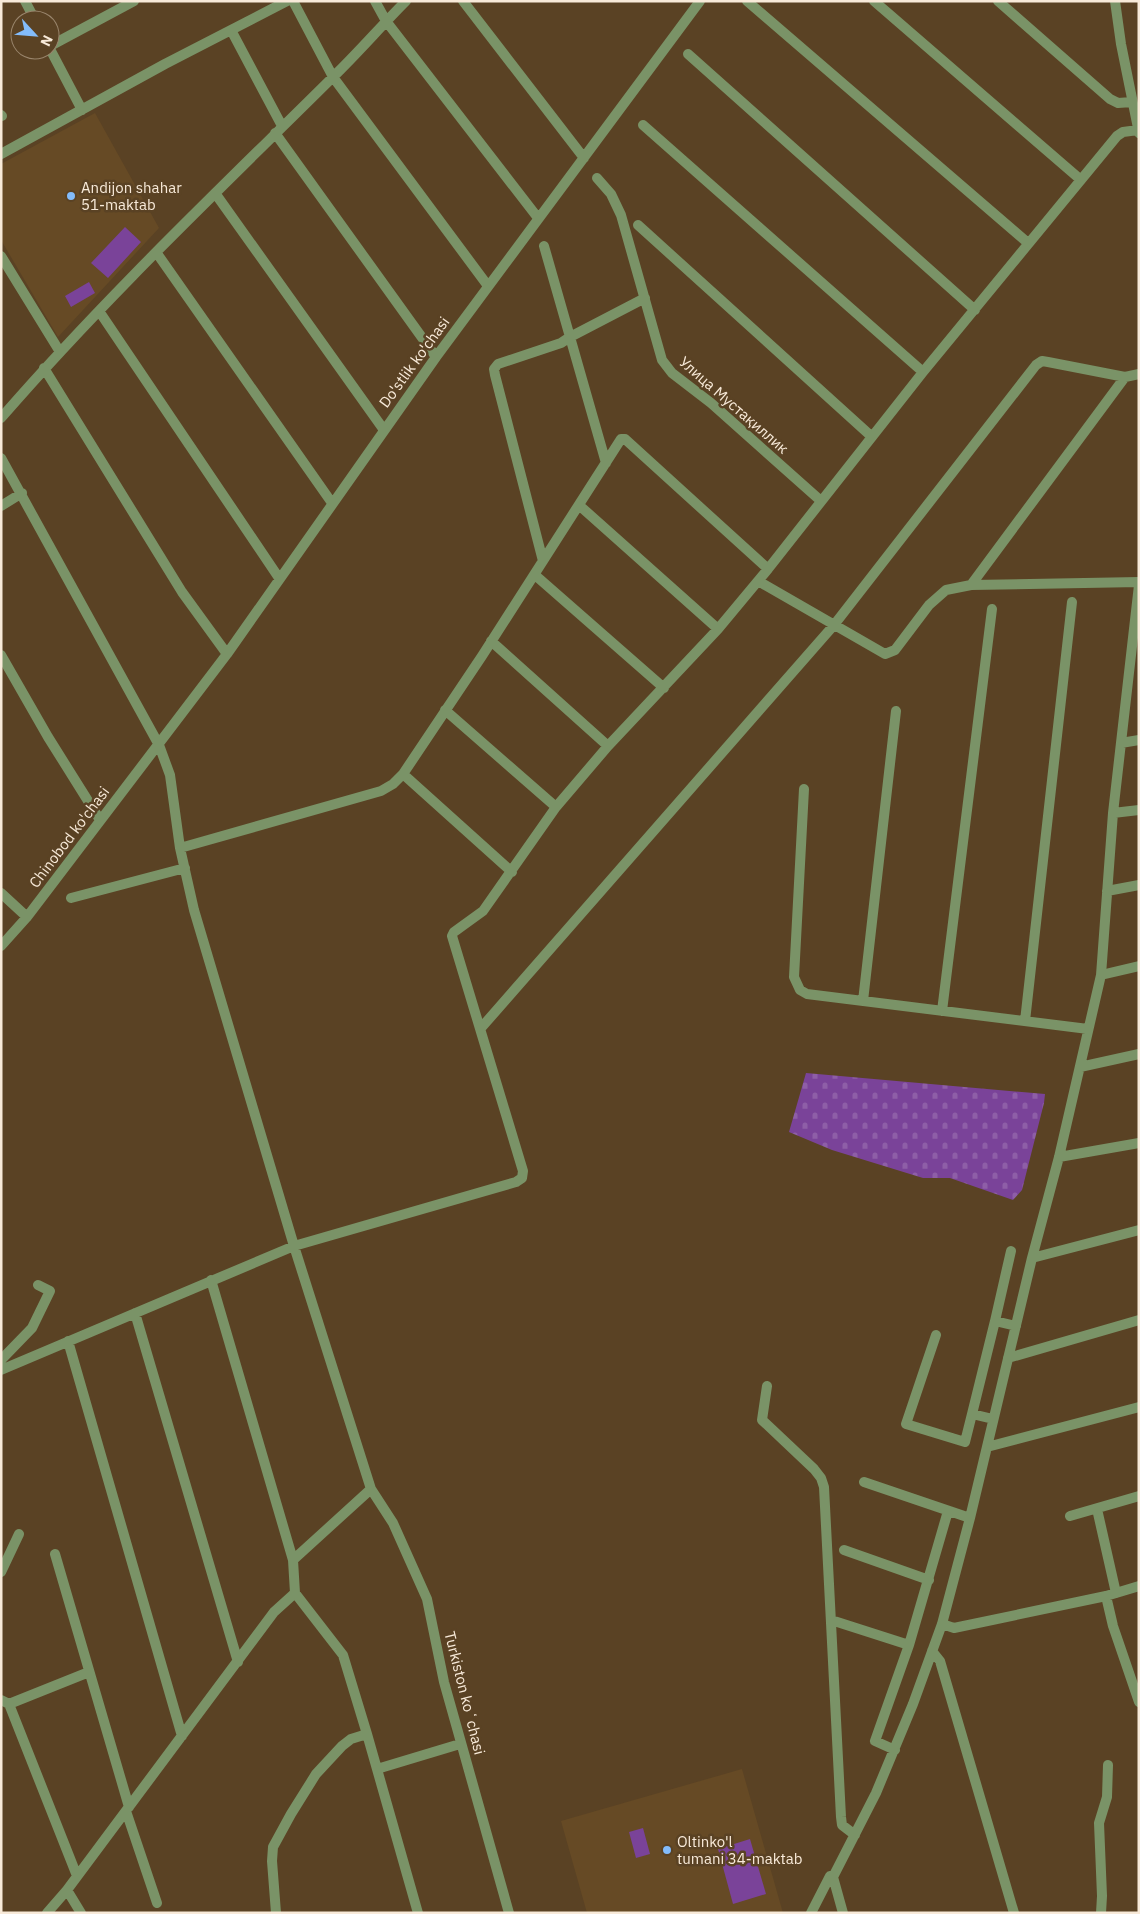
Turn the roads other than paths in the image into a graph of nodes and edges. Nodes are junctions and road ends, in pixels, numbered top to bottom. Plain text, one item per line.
1 (134, 1) edge
2 (287, 1) edge
3 (293, 1) edge
4 (375, 1) edge
5 (406, 1) edge
6 (463, 1) edge
7 (700, 1) edge
8 (747, 1) edge
9 (874, 1) edge
10 (998, 1) edge
11 (1115, 1) edge
12 (386, 21) junction
13 (231, 30) junction
14 (60, 42) edge
15 (688, 54) dead end
16 (57, 60) edge
17 (333, 77) junction
18 (1132, 102) junction
19 (82, 110) junction
20 (643, 124) dead end
21 (278, 130) junction
22 (1138, 132) edge
23 (1, 154) edge
24 (584, 158) junction
25 (597, 178) dead end
26 (1081, 180) junction
27 (215, 193) junction
28 (538, 218) junction
29 (638, 225) dead end
30 (1028, 243) junction
31 (544, 246) dead end
32 (156, 252) junction
33 (1, 256) edge
34 (488, 286) junction
35 (645, 298) junction
36 (975, 310) junction
37 (99, 311) junction
38 (570, 337) junction
39 (60, 352) junction
40 (436, 357) junction
41 (44, 368) junction
42 (923, 372) junction
43 (1139, 374) edge
44 (1125, 377) junction
45 (1, 418) edge
46 (384, 430) junction
47 (871, 436) junction
48 (1, 458) edge
49 (606, 463) junction
50 (22, 493) junction
51 (821, 501) junction
52 (332, 503) junction
53 (1, 506) edge
54 (580, 506) junction
55 (544, 561) junction
56 (768, 569) junction
57 (535, 575) junction
58 (279, 578) junction
59 (758, 581) junction
60 (1139, 584) edge
61 (971, 585) junction
62 (1138, 592) edge
63 (1072, 602) dead end
64 (992, 609) dead end
65 (834, 625) junction
66 (718, 630) junction
67 (491, 641) junction
68 (227, 654) junction
69 (1, 655) edge
70 (1134, 666) edge
71 (664, 688) junction
72 (445, 710) junction
73 (896, 711) dead end
74 (1139, 740) edge
75 (1121, 743) junction
76 (159, 745) junction
77 (608, 746) junction
78 (403, 774) junction
79 (804, 789) dead end
80 (556, 807) junction
81 (1139, 810) edge
82 (1114, 814) junction
83 (100, 820) junction
84 (180, 848) junction
85 (185, 868) junction
86 (512, 872) junction
87 (1139, 885) edge
88 (1108, 891) junction
89 (1, 893) edge
90 (71, 898) dead end
91 (27, 917) junction
92 (1, 946) edge
93 (1139, 966) edge
94 (1101, 975) junction
95 (863, 1001) junction
96 (942, 1011) junction
97 (1025, 1021) junction
98 (481, 1028) junction
99 (1088, 1029) junction
100 (1139, 1054) edge
101 (1080, 1067) junction
102 (1139, 1143) edge
103 (1059, 1157) junction
104 (1139, 1230) edge
105 (294, 1246) junction
106 (1011, 1251) dead end
107 (1032, 1258) junction
108 (211, 1280) junction
109 (38, 1284) dead end
110 (135, 1313) junction
111 (1139, 1320) edge
112 (995, 1321) junction
113 (1016, 1326) junction
114 (936, 1335) dead end
115 (68, 1341) junction
116 (1008, 1358) junction
117 (1, 1360) edge
118 (1, 1370) edge
119 (766, 1386) dead end
120 (1139, 1407) edge
121 (972, 1414) junction
122 (994, 1419) junction
123 (987, 1447) junction
124 (864, 1482) dead end
125 (372, 1489) junction
126 (1139, 1496) edge
127 (1097, 1508) junction
128 (948, 1511) junction
129 (1070, 1516) dead end
130 (970, 1518) junction
131 (19, 1534) dead end
132 (844, 1550) dead end
133 (55, 1554) dead end
134 (293, 1560) junction
135 (1, 1572) edge
136 (929, 1580) junction
137 (1139, 1586) edge
138 (294, 1593) junction
139 (1116, 1593) junction
140 (1106, 1596) junction
141 (831, 1620) junction
142 (942, 1624) junction
143 (908, 1644) junction
144 (932, 1651) junction
145 (238, 1662) junction
146 (89, 1672) junction
147 (5, 1702) edge
148 (1139, 1702) edge
149 (367, 1734) junction
150 (182, 1736) junction
151 (460, 1744) junction
152 (895, 1750) junction
153 (1108, 1765) dead end
154 (377, 1769) junction
155 (127, 1809) junction
156 (855, 1835) junction
157 (77, 1876) junction
158 (833, 1877) junction
159 (67, 1890) junction
160 (157, 1903) dead end
161 (47, 1913) edge
162 (81, 1913) edge
163 (276, 1913) edge
164 (418, 1913) edge
165 (509, 1913) edge
166 (811, 1913) edge
167 (844, 1913) edge
168 (1014, 1913) edge
169 (1101, 1913) edge

1 - 14 street
2 - 13 street
3 - 17 street
4 - 12 street
5 - 12 street
6 - 24 street
7 - 24 street, Do'stlik ko'chasi
8 - 30 street
9 - 26 street
10 - 18 street
11 - 18 street
12 - 17 street
12 - 28 street
13 - 19 street
13 - 21 street
15 - 36 street
16 - 19 street
17 - 21 street
17 - 34 street
18 - 22 street
19 - 23 street
20 - 42 street
21 - 27 street
21 - 40 street
22 - 26 street
24 - 28 street, Do'stlik ko'chasi
25 - 35 street, Улица Мустақиллик
26 - 30 street
27 - 32 street
27 - 46 street
28 - 34 street, Do'stlik ko'chasi
29 - 47 street
30 - 36 street
31 - 38 street
32 - 37 street
32 - 52 street
33 - 39 street
34 - 40 street, Do'stlik ko'chasi
35 - 38 street
35 - 51 street, Улица Мустақиллик
36 - 42 street
37 - 39 street
37 - 58 street
38 - 49 street
38 - 55 street
39 - 41 street
40 - 46 street, Do'stlik ko'chasi
41 - 45 street
41 - 68 street
42 - 47 street
43 - 44 street
44 - 61 street
44 - 65 street
46 - 52 street, Do'stlik ko'chasi
47 - 51 street
48 - 50 street, Turkiston koʻchasi
49 - 54 street
49 - 56 street
50 - 53 street
50 - 76 street, Turkiston koʻchasi
51 - 56 street
52 - 58 street, Do'stlik ko'chasi
54 - 55 street
54 - 66 street
55 - 57 street
56 - 59 street
57 - 67 street
57 - 71 street
58 - 68 street, Do'stlik ko'chasi
59 - 65 street
59 - 66 street
60 - 61 street
60 - 62 street
61 - 65 street
62 - 70 street
63 - 97 street
64 - 96 street
65 - 98 street
66 - 71 street
67 - 72 street
67 - 77 street
68 - 76 street, Do'stlik ko'chasi
69 - 83 street
70 - 75 street
71 - 77 street
72 - 78 street
72 - 80 street
73 - 95 street
74 - 75 street
75 - 82 street
76 - 83 street, Chinobod ko'chasi
76 - 84 street, Turkiston koʻchasi
77 - 80 street
78 - 84 street
78 - 86 street
79 - 95 street
80 - 86 street
81 - 82 street
82 - 88 street
83 - 91 street, Chinobod ko'chasi
84 - 85 street, Turkiston koʻchasi
85 - 90 street
85 - 105 street, Turkiston koʻchasi
86 - 98 street
87 - 88 street
88 - 94 street
89 - 91 street
91 - 92 street, Chinobod ko'chasi
93 - 94 street
94 - 99 street
95 - 96 street
96 - 97 street
97 - 99 street
98 - 105 street
99 - 101 street
100 - 101 street
101 - 103 street
102 - 103 street
103 - 107 street
104 - 107 street
105 - 108 street
105 - 125 street, Turkiston koʻchasi
106 - 112 street
107 - 113 street
108 - 110 street
108 - 134 street
109 - 117 street
110 - 115 street
110 - 145 street
111 - 116 street
112 - 113 street
112 - 121 street
113 - 116 street
114 - 121 street
115 - 118 street
115 - 150 street
116 - 122 street
119 - 141 street
120 - 123 street
121 - 122 street
122 - 123 street
123 - 130 street
124 - 128 street
125 - 134 street
125 - 151 street, Turkiston koʻchasi
126 - 127 street
127 - 129 street
127 - 139 street
128 - 130 street
128 - 136 street
130 - 142 street
131 - 135 street
132 - 136 street
133 - 146 street
134 - 138 street
136 - 143 street
137 - 139 street
138 - 145 street
138 - 149 street
139 - 140 street
140 - 142 street
140 - 148 street
141 - 143 street
141 - 156 street
142 - 144 street
143 - 152 street
144 - 152 street
144 - 168 street
145 - 150 street
146 - 147 street
146 - 155 street
147 - 157 street
149 - 154 street
149 - 163 street
150 - 155 street
151 - 154 street
151 - 165 street, Turkiston koʻchasi
152 - 156 street
153 - 169 street
154 - 164 street
155 - 157 street
155 - 160 street
156 - 158 street
157 - 159 street
158 - 166 street
158 - 167 street
159 - 161 street
159 - 162 street

